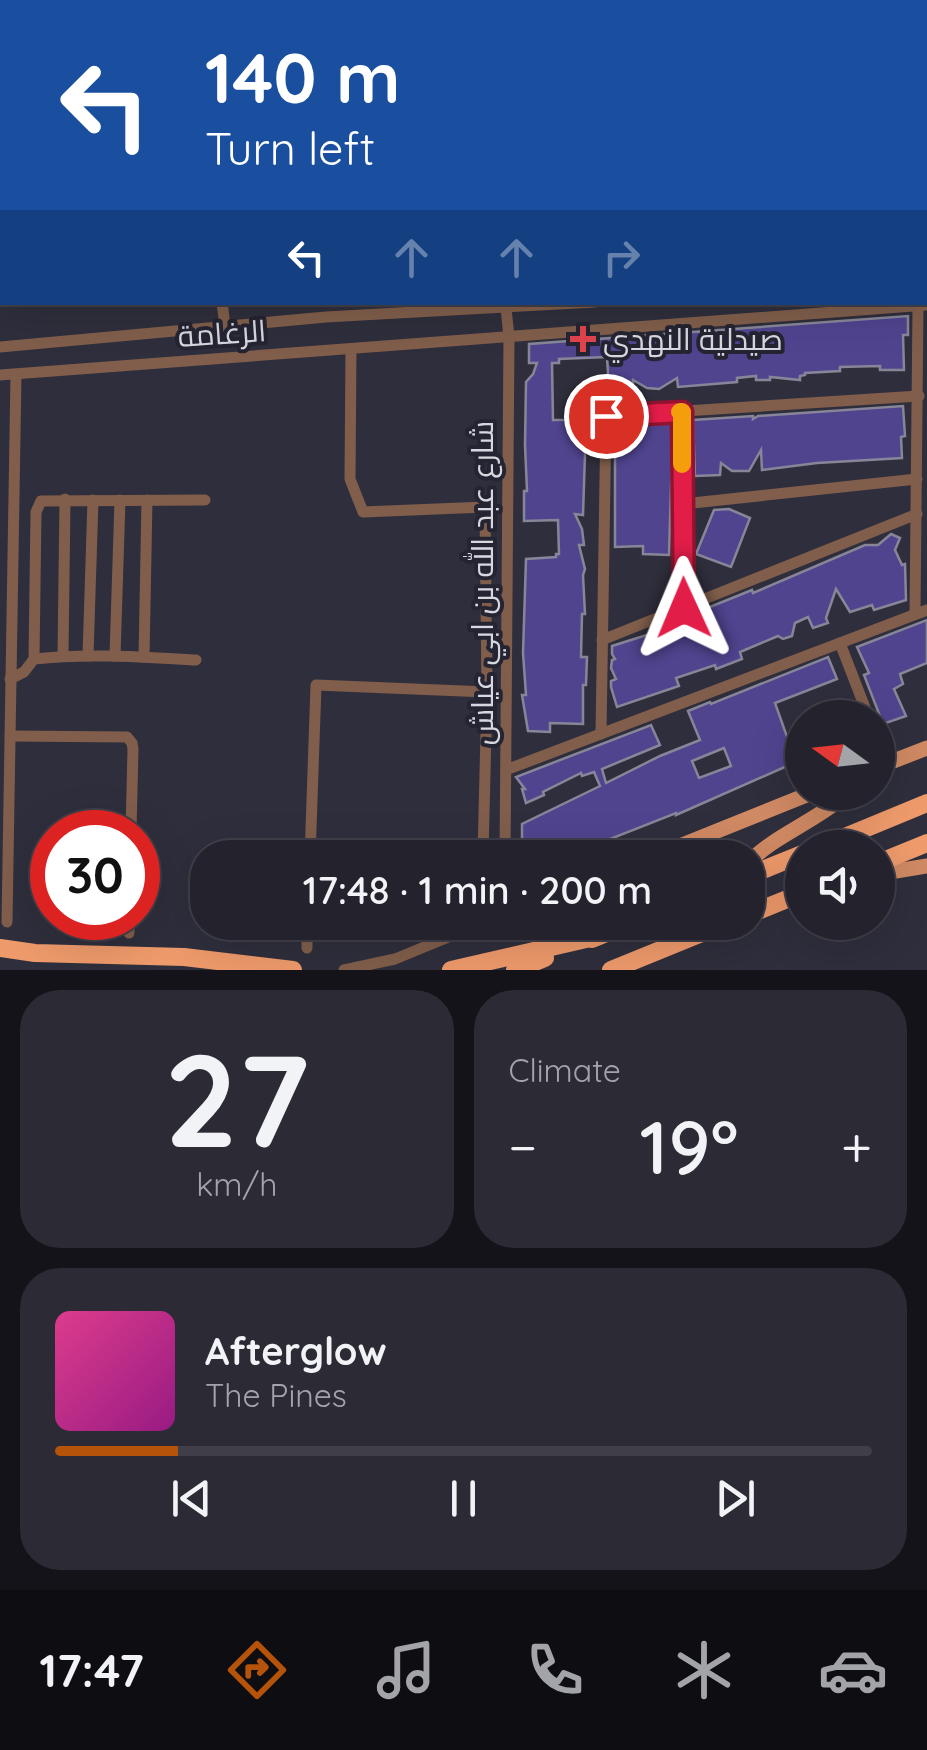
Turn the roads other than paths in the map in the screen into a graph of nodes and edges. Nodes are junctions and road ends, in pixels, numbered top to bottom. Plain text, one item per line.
1 (222, 305) edge
2 (550, 305) edge
3 (923, 305) edge
4 (506, 308) junction
5 (349, 309) edge
6 (224, 326) junction
7 (509, 337) junction
8 (0, 347) edge
9 (351, 349) junction
10 (16, 374) junction
11 (0, 375) edge
12 (919, 396) junction
13 (682, 412) junction
14 (917, 480) junction
15 (66, 500) junction
16 (92, 500) junction
17 (120, 500) junction
18 (147, 500) junction
19 (205, 500) dead end
20 (683, 504) junction
21 (917, 514) junction
22 (6, 595) edge
23 (684, 608) junction
24 (921, 612) edge
25 (602, 640) junction
26 (840, 642) junction
27 (63, 656) junction
28 (88, 656) junction
29 (115, 656) junction
30 (144, 657) junction
31 (34, 659) junction
32 (196, 660) dead end
33 (6, 687) edge
34 (487, 692) junction
35 (862, 700) edge
36 (601, 734) junction
37 (10, 736) junction
38 (927, 748) edge
39 (895, 760) edge
40 (506, 770) junction
41 (4, 785) edge
42 (927, 803) edge
43 (785, 804) edge
44 (4, 809) edge
45 (131, 810) edge
46 (825, 810) edge
47 (862, 830) edge
48 (311, 840) edge
49 (483, 840) edge
50 (505, 840) edge
51 (695, 840) edge
52 (927, 842) edge
53 (765, 849) edge
54 (895, 856) edge
55 (927, 866) edge
56 (895, 871) edge
57 (6, 922) dead end
58 (307, 940) edge
59 (441, 940) edge
60 (582, 940) edge
61 (589, 940) edge
62 (685, 940) edge
63 (0, 948) edge
64 (306, 948) dead end
65 (293, 970) edge
66 (344, 970) edge
67 (451, 970) edge
68 (514, 970) edge
69 (612, 970) edge

1 - 6 street
2 - 4 street, الرغامة
3 - 7 street, الرغامة
3 - 12 street
4 - 5 street, الرغامة
4 - 7 street, شارع عبد الله بن ابي عياش
5 - 6 street, الرغامة
6 - 8 street, الرغامة
7 - 9 street, الرغامة
7 - 40 street, شارع عبد الله بن ابي عياش
9 - 10 street, الرغامة
9 - 34 street
10 - 11 street, الرغامة
10 - 22 street
12 - 13 street
12 - 14 street
13 - 20 street
13 - 25 street
14 - 20 street
14 - 21 street
15 - 16 street
15 - 27 street
15 - 31 street
16 - 17 street
16 - 28 street
17 - 18 street
17 - 29 street
18 - 19 street
18 - 30 street
20 - 23 street
21 - 23 street
21 - 24 street
22 - 33 street
23 - 25 street
24 - 26 street
25 - 36 street
26 - 35 street
26 - 36 street
27 - 28 street
27 - 31 street
28 - 29 street
29 - 30 street
30 - 32 street
31 - 33 street
33 - 37 street
34 - 48 street
34 - 49 street
36 - 40 street
37 - 41 street
37 - 45 street
38 - 39 main road
40 - 50 street, شارع عبد الله بن ابي عياش
41 - 44 street
42 - 47 highway
43 - 51 main road
44 - 57 street
46 - 53 main road
52 - 54 highway
55 - 56 main road
58 - 64 street
59 - 66 street
60 - 67 highway
61 - 68 highway
62 - 69 highway
63 - 65 highway

